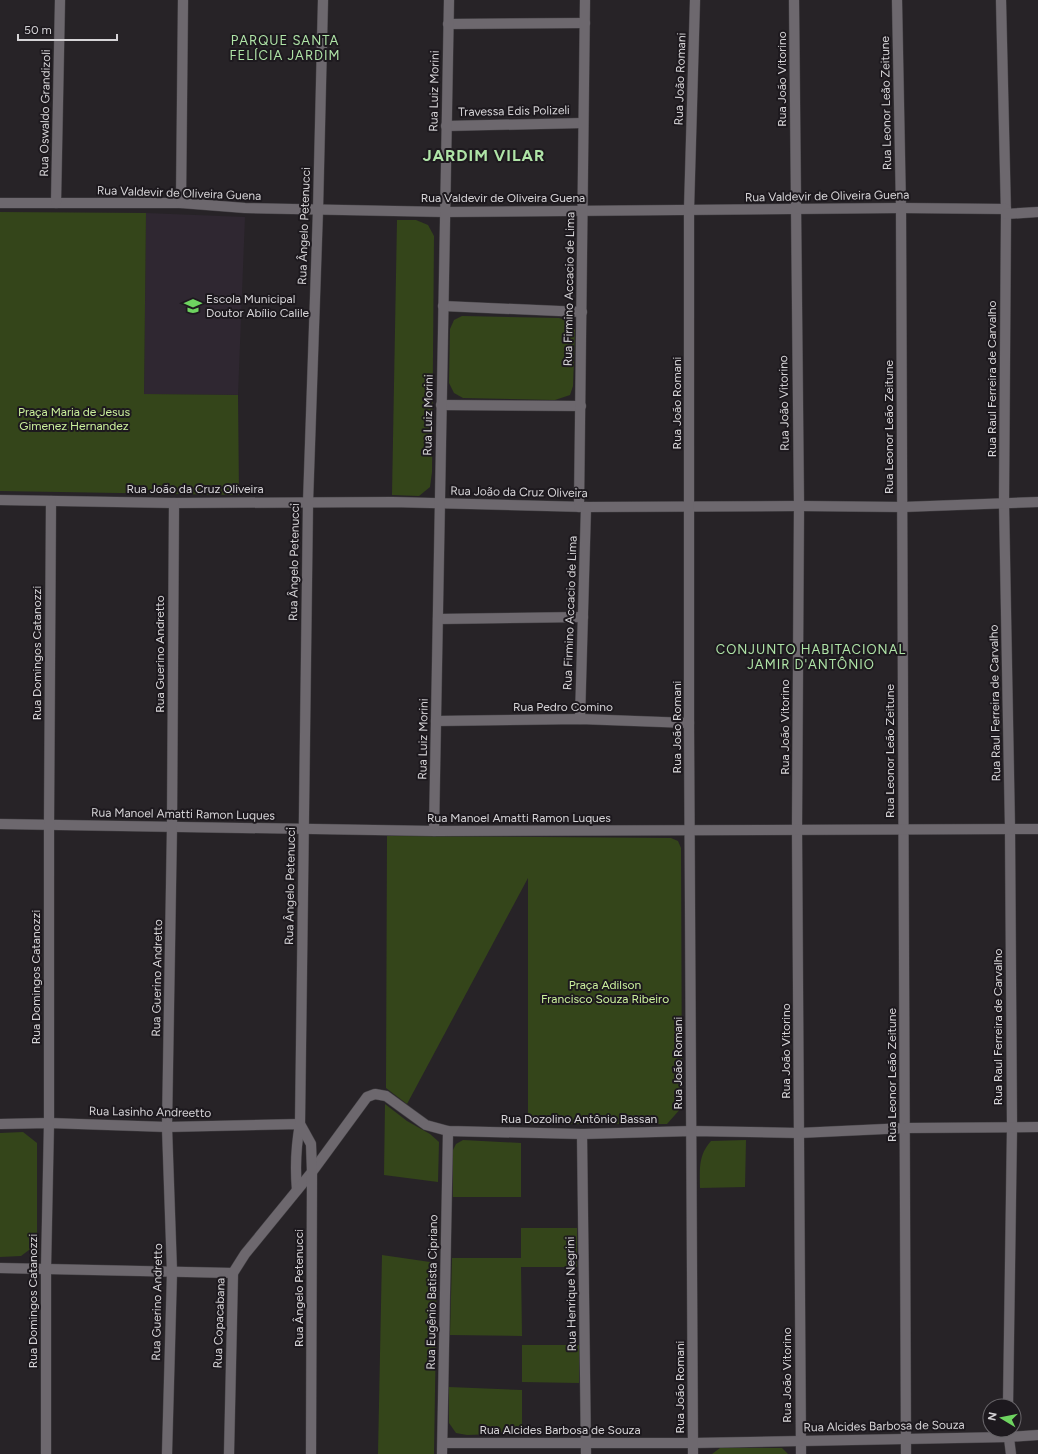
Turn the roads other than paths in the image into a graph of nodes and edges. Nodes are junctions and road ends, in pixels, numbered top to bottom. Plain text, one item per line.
1 (60, 0) edge
2 (183, 0) edge
3 (323, 0) edge
4 (449, 0) edge
5 (585, 0) edge
6 (695, 0) edge
7 (794, 0) edge
8 (897, 0) edge
9 (1001, 0) edge
10 (585, 23) junction
11 (448, 24) junction
12 (583, 123) junction
13 (446, 126) junction
14 (56, 203) junction
15 (181, 203) junction
16 (0, 204) edge
17 (901, 208) junction
18 (795, 209) junction
19 (318, 210) junction
20 (689, 210) junction
21 (583, 211) junction
22 (445, 212) junction
23 (1006, 212) junction
24 (1038, 212) edge
25 (443, 306) junction
26 (582, 312) junction
27 (441, 405) junction
28 (581, 406) junction
29 (0, 500) edge
30 (51, 501) junction
31 (1038, 502) edge
32 (174, 503) junction
33 (308, 503) junction
34 (440, 503) junction
35 (1004, 503) junction
36 (799, 506) junction
37 (583, 507) junction
38 (690, 507) junction
39 (903, 507) junction
40 (583, 617) junction
41 (438, 619) junction
42 (580, 719) junction
43 (436, 721) junction
44 (689, 723) junction
45 (0, 824) edge
46 (49, 825) junction
47 (172, 826) junction
48 (303, 828) junction
49 (1010, 828) junction
50 (798, 829) junction
51 (1038, 829) edge
52 (690, 830) junction
53 (903, 830) junction
54 (434, 831) junction
55 (50, 1123) junction
56 (0, 1124) edge
57 (300, 1124) junction
58 (167, 1127) junction
59 (1012, 1127) junction
60 (1038, 1127) edge
61 (906, 1128) junction
62 (448, 1131) junction
63 (692, 1131) junction
64 (799, 1133) junction
65 (582, 1134) junction
66 (312, 1172) junction
67 (297, 1190) junction
68 (0, 1268) edge
69 (46, 1269) junction
70 (172, 1272) junction
71 (233, 1273) junction
72 (1008, 1398) edge
73 (1022, 1434) edge
74 (982, 1435) edge
75 (1038, 1435) edge
76 (1009, 1438) edge
77 (906, 1439) junction
78 (800, 1441) junction
79 (443, 1443) junction
80 (585, 1443) junction
81 (693, 1443) junction
82 (46, 1454) edge
83 (167, 1454) edge
84 (229, 1454) edge
85 (311, 1454) edge
86 (442, 1454) edge
87 (586, 1454) edge
88 (693, 1454) edge
89 (801, 1454) edge
90 (906, 1454) edge
91 (1011, 1454) edge

1 - 14 street, Rua Oswaldo Grandizoli
2 - 15 street
3 - 19 street, Rua Ângelo Petenucci
4 - 11 street, Rua Luiz Morini
5 - 10 street, Rua Firmino Accacio de Lima
6 - 20 street, Rua João Romani
7 - 18 street, Rua João Vitorino
8 - 17 street, Rua Leonor Leão Zeitune
9 - 23 street, Rua Raul Ferreira de Carvalho
10 - 11 street
10 - 12 street, Rua Firmino Accacio de Lima
11 - 13 street, Rua Luiz Morini
12 - 13 street, Travessa Edis Polizeli
12 - 21 street, Rua Firmino Accacio de Lima
13 - 22 street, Rua Luiz Morini
14 - 15 street, Rua Valdevir de Oliveira Guena
14 - 16 street, Rua Valdevir de Oliveira Guena
15 - 19 street, Rua Valdevir de Oliveira Guena
17 - 18 street, Rua Valdevir de Oliveira Guena
17 - 23 street, Rua Valdevir de Oliveira Guena
17 - 39 street, Rua Leonor Leão Zeitune
18 - 20 street, Rua Valdevir de Oliveira Guena
18 - 36 street, Rua João Vitorino
19 - 22 street, Rua Valdevir de Oliveira Guena
19 - 33 street, Rua Ângelo Petenucci
20 - 21 street, Rua Valdevir de Oliveira Guena
20 - 38 street, Rua João Romani
21 - 22 street, Rua Valdevir de Oliveira Guena
21 - 26 street, Rua Firmino Accacio de Lima
22 - 25 street, Rua Luiz Morini
23 - 24 street, Rua Valdevir de Oliveira Guena
23 - 35 street, Rua Raul Ferreira de Carvalho
25 - 26 street
25 - 27 street, Rua Luiz Morini
26 - 28 street, Rua Firmino Accacio de Lima
27 - 28 street
27 - 34 street, Rua Luiz Morini
28 - 37 street, Rua Firmino Accacio de Lima
29 - 30 street, Rua João da Cruz Oliveira
30 - 32 street, Rua João da Cruz Oliveira
30 - 46 street, Rua Domingos Catanozzi
31 - 35 street, Rua João da Cruz Oliveira
32 - 33 street, Rua João da Cruz Oliveira
32 - 47 street, Rua Guerino Andretto
33 - 34 street, Rua João da Cruz Oliveira
33 - 48 street, Rua Ângelo Petenucci
34 - 37 street, Rua João da Cruz Oliveira
34 - 41 street, Rua Luiz Morini
35 - 39 street, Rua João da Cruz Oliveira
35 - 49 street, Rua Raul Ferreira de Carvalho
36 - 38 street, Rua João da Cruz Oliveira
36 - 39 street, Rua João da Cruz Oliveira
36 - 50 street, Rua João Vitorino
37 - 38 street, Rua João da Cruz Oliveira
37 - 40 street, Rua Firmino Accacio de Lima
38 - 44 street, Rua João Romani
39 - 53 street, Rua Leonor Leão Zeitune
40 - 41 street
40 - 42 street, Rua Firmino Accacio de Lima
41 - 43 street, Rua Luiz Morini
42 - 43 street, Rua Pedro Comino
42 - 44 street, Rua Pedro Comino
43 - 54 street, Rua Luiz Morini
44 - 52 street, Rua João Romani
45 - 46 street, Rua Manoel Amatti Ramon Luques
46 - 47 street, Rua Manoel Amatti Ramon Luques
46 - 55 street, Rua Domingos Catanozzi
47 - 48 street, Rua Manoel Amatti Ramon Luques
47 - 58 street, Rua Guerino Andretto
48 - 54 street, Rua Manoel Amatti Ramon Luques
48 - 57 street, Rua Ângelo Petenucci
49 - 51 street, Rua Manoel Amatti Ramon Luques
49 - 53 street, Rua Manoel Amatti Ramon Luques
49 - 59 street, Rua Raul Ferreira de Carvalho
50 - 52 street, Rua Manoel Amatti Ramon Luques
50 - 53 street, Rua Manoel Amatti Ramon Luques
50 - 64 street, Rua João Vitorino
52 - 54 street, Rua Manoel Amatti Ramon Luques
52 - 63 street, Rua João Romani
53 - 61 street, Rua Leonor Leão Zeitune
55 - 56 street, Rua Lasinho Andreetto
55 - 58 street, Rua Lasinho Andreetto
55 - 69 street, Rua Domingos Catanozzi
57 - 58 street, Rua Lasinho Andreetto
57 - 66 street, Rua Ângelo Petenucci
57 - 67 street, Rua Ângelo Petenucci
58 - 70 street, Rua Guerino Andretto
59 - 60 street, Rua Dozolino Antônio Bassan
59 - 61 street, Rua Dozolino Antônio Bassan
59 - 72 street, Rua Raul Ferreira de Carvalho
61 - 64 street, Rua Dozolino Antônio Bassan
61 - 77 street, Rua Leonor Leão Zeitune
62 - 65 street, Rua Dozolino Antônio Bassan
62 - 66 street, Rua Dozolino Antônio Bassan
62 - 79 street, Rua Eugênio Batista Cipriano
63 - 64 street, Rua Dozolino Antônio Bassan
63 - 65 street, Rua Dozolino Antônio Bassan
63 - 81 street, Rua João Romani
64 - 78 street, Rua João Vitorino
65 - 80 street, Rua Henrique Negrini
66 - 67 street, Rua Copacabana
66 - 85 street, Rua Ângelo Petenucci
67 - 71 street, Rua Copacabana
68 - 69 street
69 - 70 street
69 - 82 street, Rua Domingos Catanozzi
70 - 71 street
70 - 83 street, Rua Guerino Andretto
71 - 84 street, Rua Copacabana
73 - 75 street, Rua Alcides Barbosa de Souza
74 - 77 street, Rua Alcides Barbosa de Souza
76 - 91 street
77 - 78 street, Rua Alcides Barbosa de Souza
77 - 90 street, Rua Leonor Leão Zeitune
78 - 81 street, Rua Alcides Barbosa de Souza
78 - 89 street, Rua João Vitorino
79 - 80 street, Rua Alcides Barbosa de Souza
79 - 86 street, Rua Eugênio Batista Cipriano
80 - 81 street, Rua Alcides Barbosa de Souza
80 - 87 street, Rua Henrique Negrini
81 - 88 street, Rua João Romani

